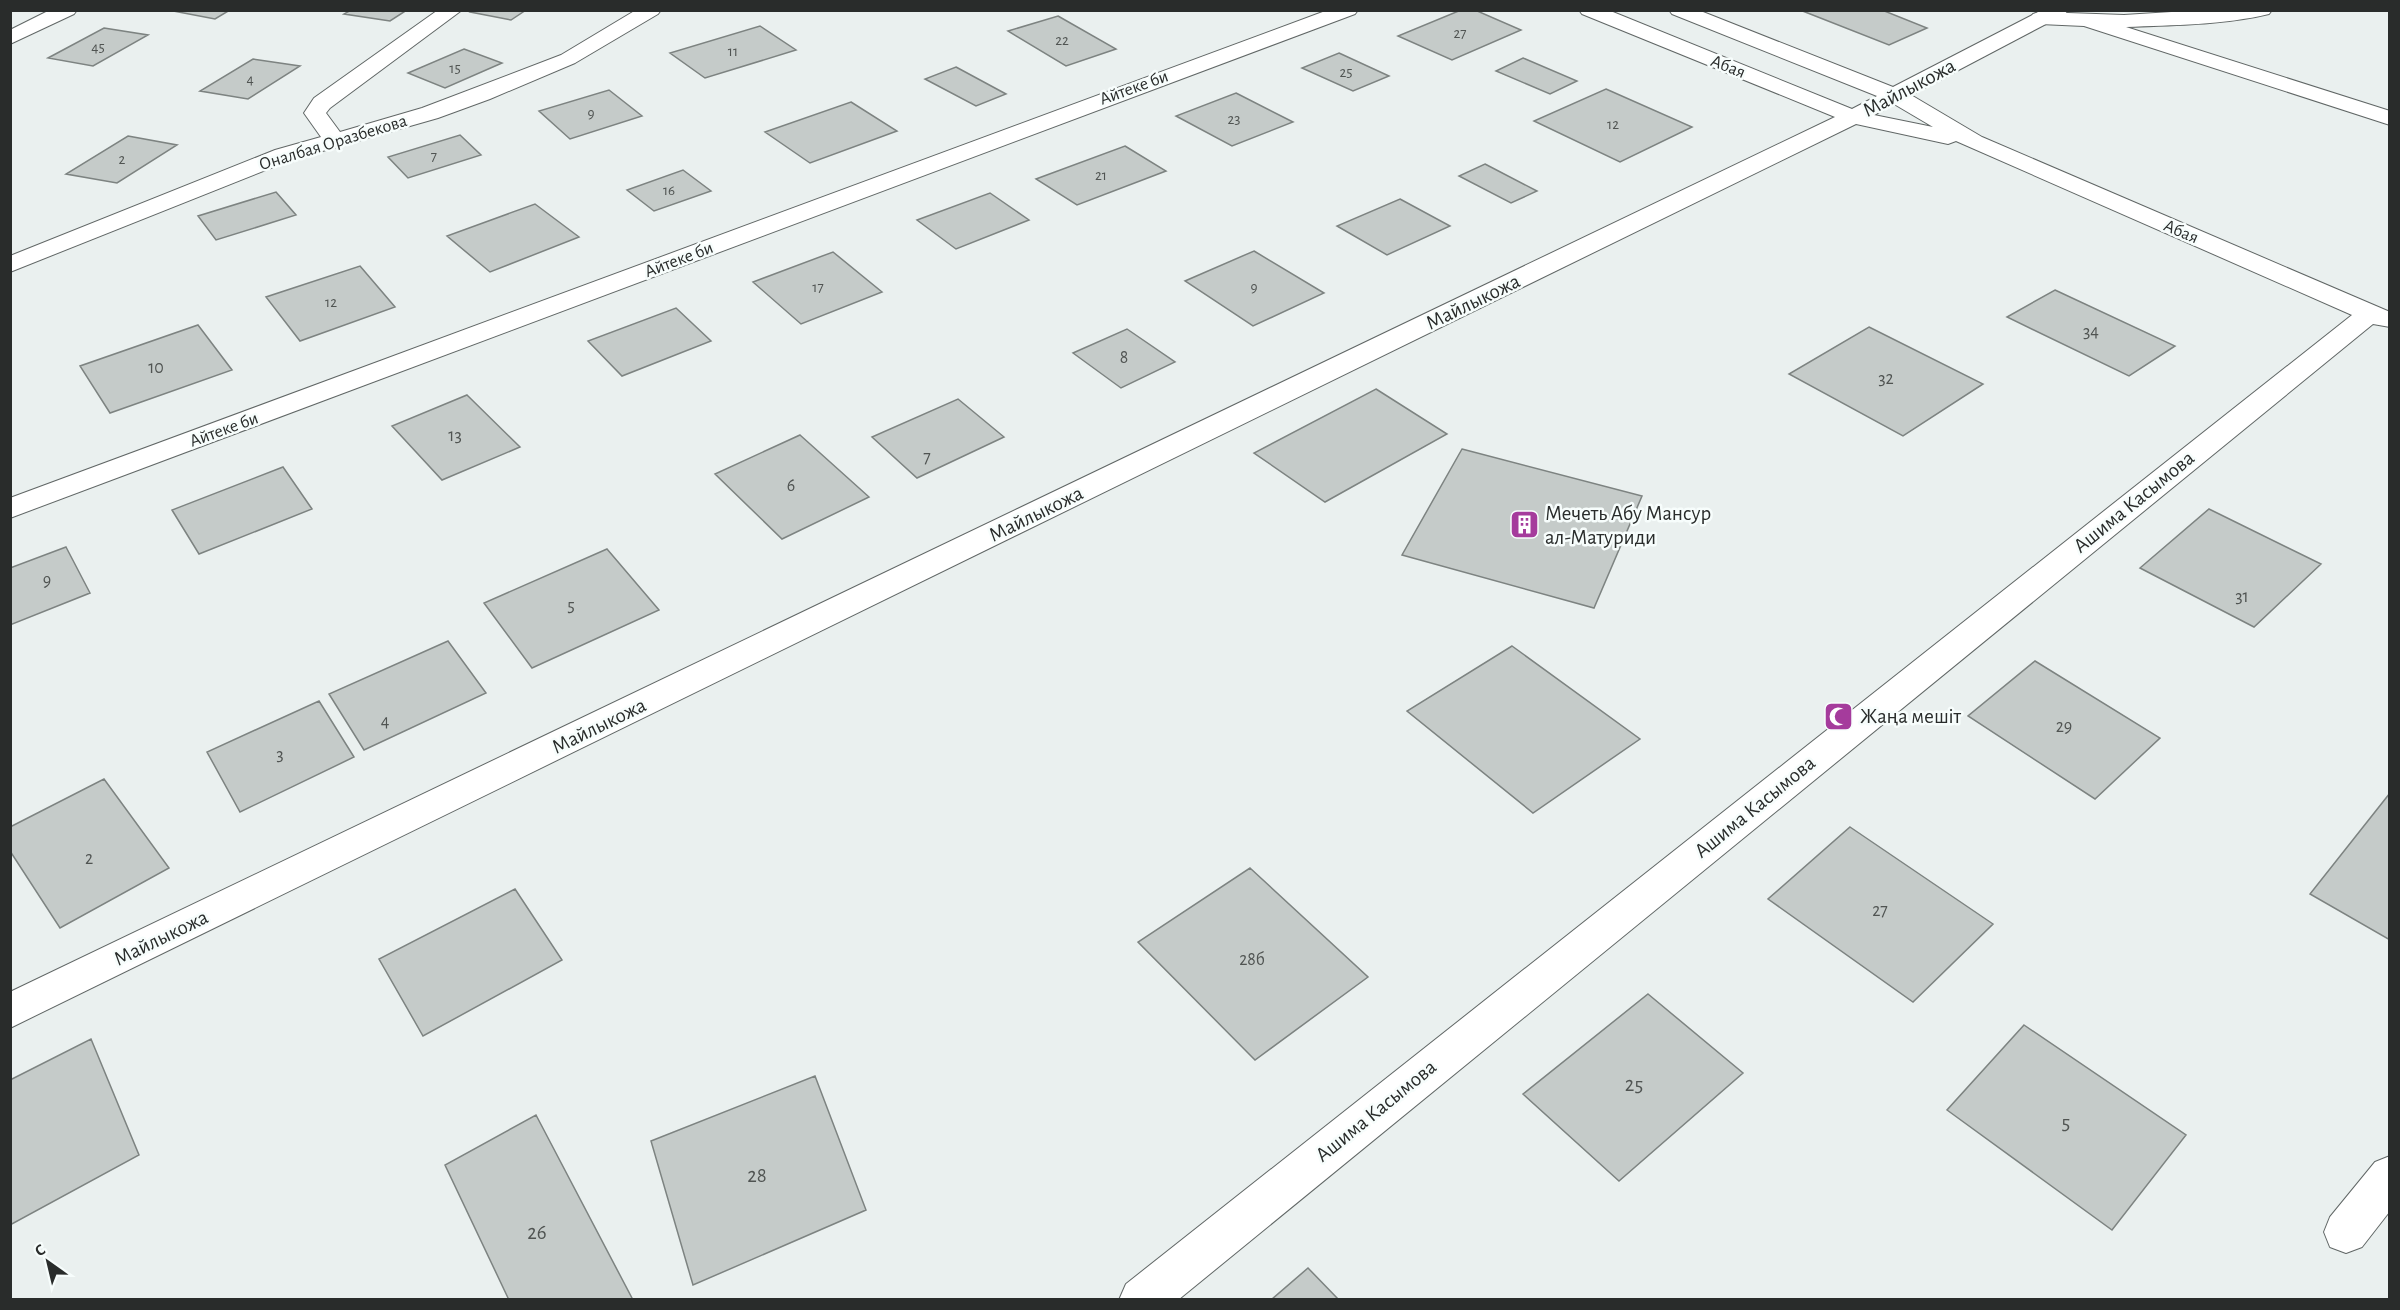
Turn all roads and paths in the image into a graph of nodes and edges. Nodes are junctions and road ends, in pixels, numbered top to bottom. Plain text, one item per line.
1 (67, 10) edge
2 (452, 10) edge
3 (651, 10) edge
4 (1348, 10) edge
5 (1589, 10) edge
6 (1679, 10) edge
7 (2262, 10) edge
8 (2049, 14) edge
9 (2091, 22) junction
10 (10, 38) edge
11 (1896, 96) junction
12 (1853, 117) junction
13 (2390, 118) edge
14 (334, 141) junction
15 (1974, 142) junction
16 (10, 264) edge
17 (2379, 318) edge
18 (10, 509) edge
19 (10, 1011) edge
20 (2390, 1176) edge
21 (2346, 1232) dead end
22 (1142, 1299) edge

1 - 10 street
2 - 14 street
3 - 14 street, Оналбая Оразбекова
4 - 18 street, Айтеке би
5 - 12 street, Абая
6 - 11 street, Абая
7 - 9 street
8 - 9 street
8 - 11 street, Майлыкожа
9 - 13 street
11 - 12 street, Майлыкожа
11 - 15 street, Абая
12 - 15 street, Абая
12 - 19 street, Майлыкожа
14 - 16 street, Оналбая Оразбекова
15 - 17 street, Абая
17 - 22 street, Ашима Касымова
20 - 21 street

